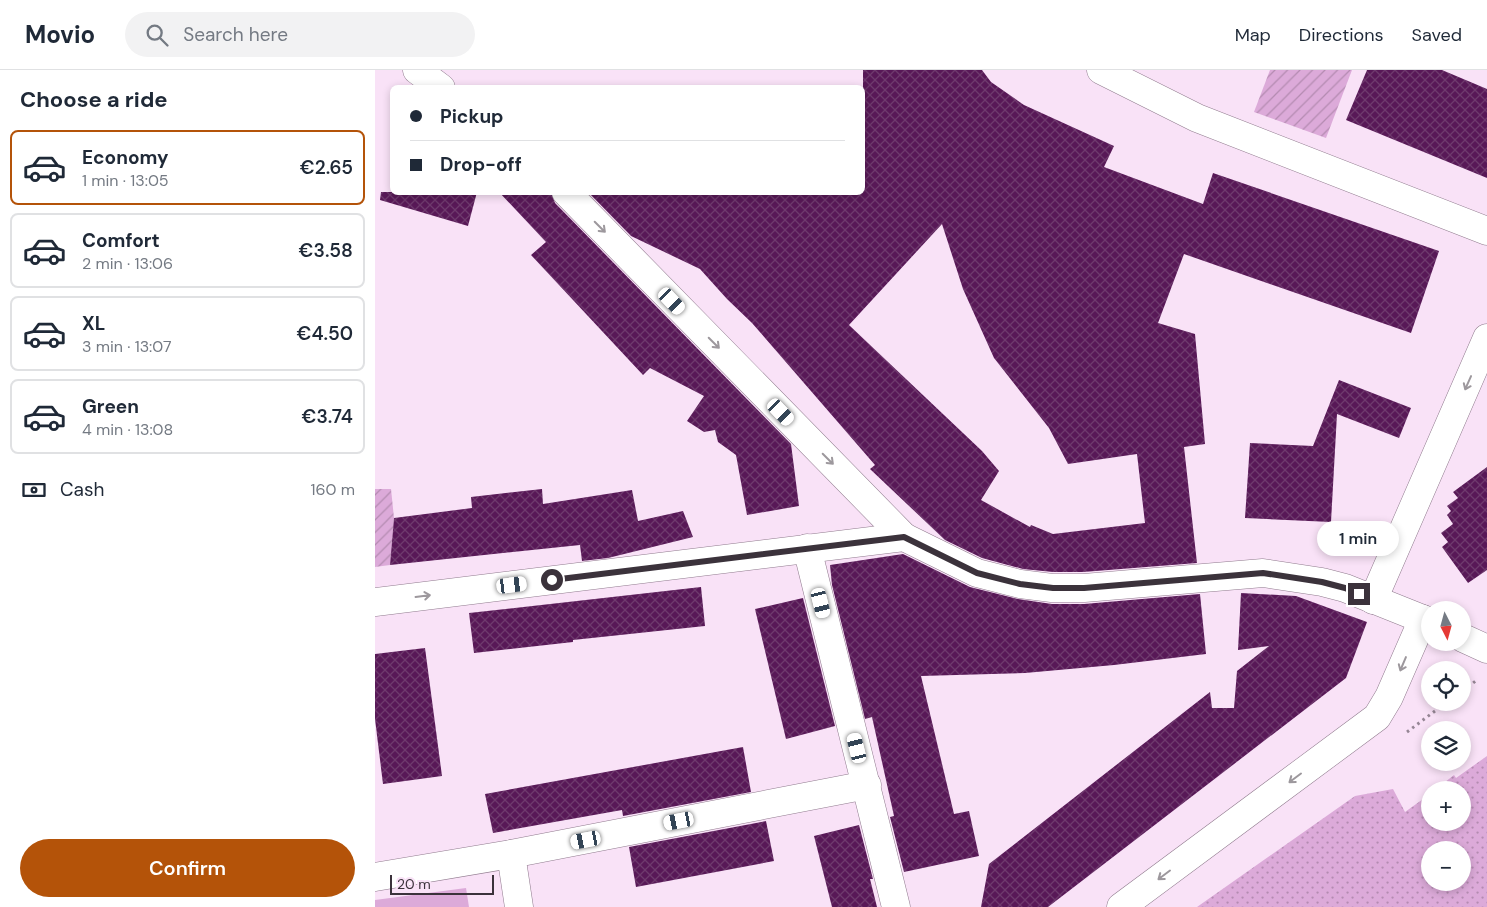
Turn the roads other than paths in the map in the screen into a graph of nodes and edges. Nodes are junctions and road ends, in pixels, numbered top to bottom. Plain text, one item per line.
1 (417, 70) edge
2 (1101, 70) edge
3 (437, 85) edge
4 (569, 195) edge
5 (1487, 231) edge
6 (1487, 338) edge
7 (904, 537) junction
8 (807, 548) junction
9 (1373, 600) junction
10 (375, 602) edge
11 (1421, 619) edge
12 (1421, 631) edge
13 (867, 785) junction
14 (511, 854) junction
15 (375, 877) edge
16 (519, 907) edge
17 (896, 907) edge
18 (1121, 907) edge

1 - 3 street
2 - 5 street
4 -> 7 street
6 -> 9 street
7 - 8 street
7 - 9 street
10 -> 8 street
8 - 13 street
9 - 11 street
12 -> 18 street
13 - 14 street
13 - 17 street
14 - 15 street
14 - 16 street

